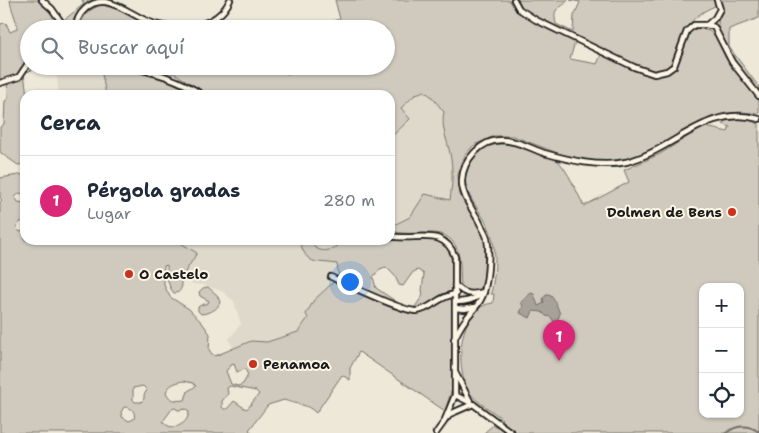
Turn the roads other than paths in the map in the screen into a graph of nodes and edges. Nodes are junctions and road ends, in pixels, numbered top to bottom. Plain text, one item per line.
1 (42, 0) edge
2 (230, 0) edge
3 (514, 0) edge
4 (717, 0) edge
5 (59, 20) edge
6 (79, 20) edge
7 (148, 20) edge
8 (211, 20) edge
9 (707, 24) junction
10 (20, 75) edge
11 (161, 75) edge
12 (0, 84) edge
13 (194, 90) edge
14 (759, 96) edge
15 (759, 119) edge
16 (395, 237) edge
17 (330, 277) dead end
18 (456, 285) junction
19 (484, 292) junction
20 (456, 294) junction
21 (456, 302) junction
22 (476, 307) junction
23 (455, 308) junction
24 (454, 339) junction
25 (455, 372) junction
26 (454, 395) junction
27 (471, 402) junction
28 (444, 422) junction
29 (436, 433) edge
30 (512, 433) edge

1 - 5 street
2 - 8 street
3 - 9 street
4 - 9 street
6 - 7 street
9 - 14 street
10 - 12 street
11 - 13 street
15 - 19 street
16 - 18 street
17 - 20 street
18 - 19 street
18 - 20 street
19 - 21 street
19 - 22 street
20 - 21 street
21 - 23 street
22 - 23 street
22 - 24 street
23 - 24 street
24 - 25 street
25 - 26 street
25 - 27 street
26 - 27 street
26 - 28 street
27 - 28 street
27 - 30 street
28 - 29 street

